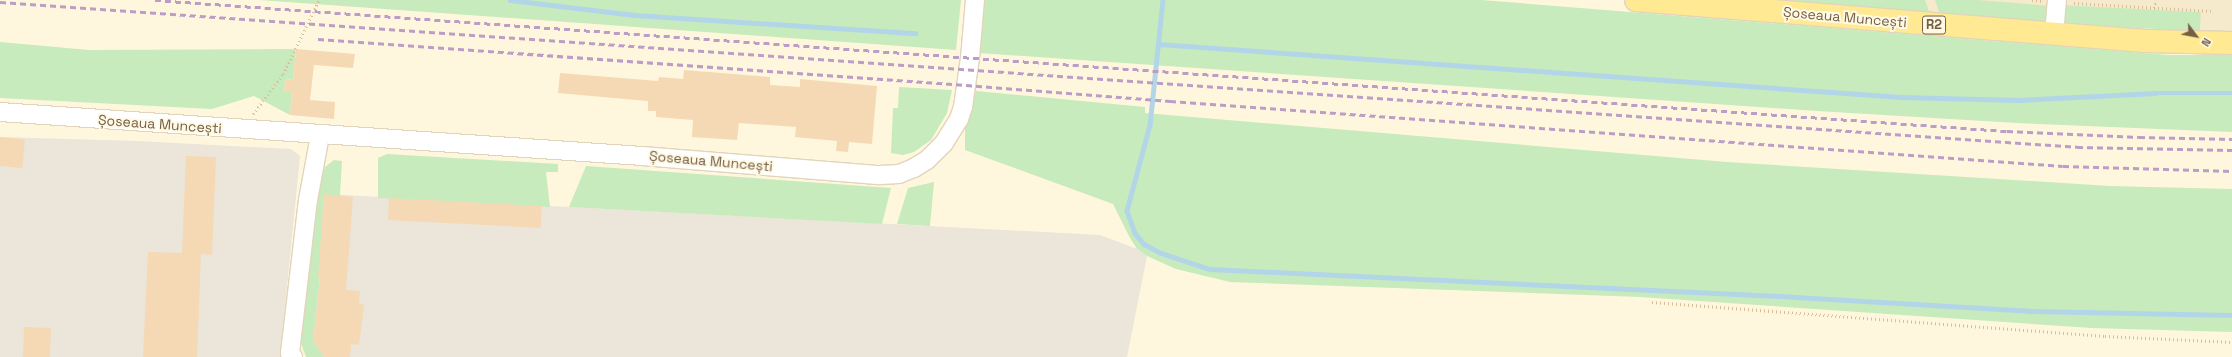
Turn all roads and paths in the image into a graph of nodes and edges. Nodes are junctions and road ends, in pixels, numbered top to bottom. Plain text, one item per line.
1 (319, 0) edge
2 (975, 0) edge
3 (1636, 0) edge
4 (2032, 0) edge
5 (2156, 0) edge
6 (2057, 1) edge
7 (2154, 8) junction
8 (2211, 11) dead end
9 (2054, 34) junction
10 (2232, 43) edge
11 (0, 112) edge
12 (242, 130) junction
13 (320, 135) junction
14 (1652, 302) dead end
15 (2232, 342) edge
16 (293, 357) edge

1 - 12 path
2 - 13 lane, Șoseaua Muncești
3 - 9 main road, Șoseaua Muncești / R2
4 - 6 path
5 - 7 path
6 - 7 path
6 - 9 lane
7 - 8 path
9 - 10 main road, Șoseaua Muncești / R2
11 - 12 lane, Șoseaua Muncești
12 - 13 lane, Șoseaua Muncești
13 - 16 lane
14 - 15 path

